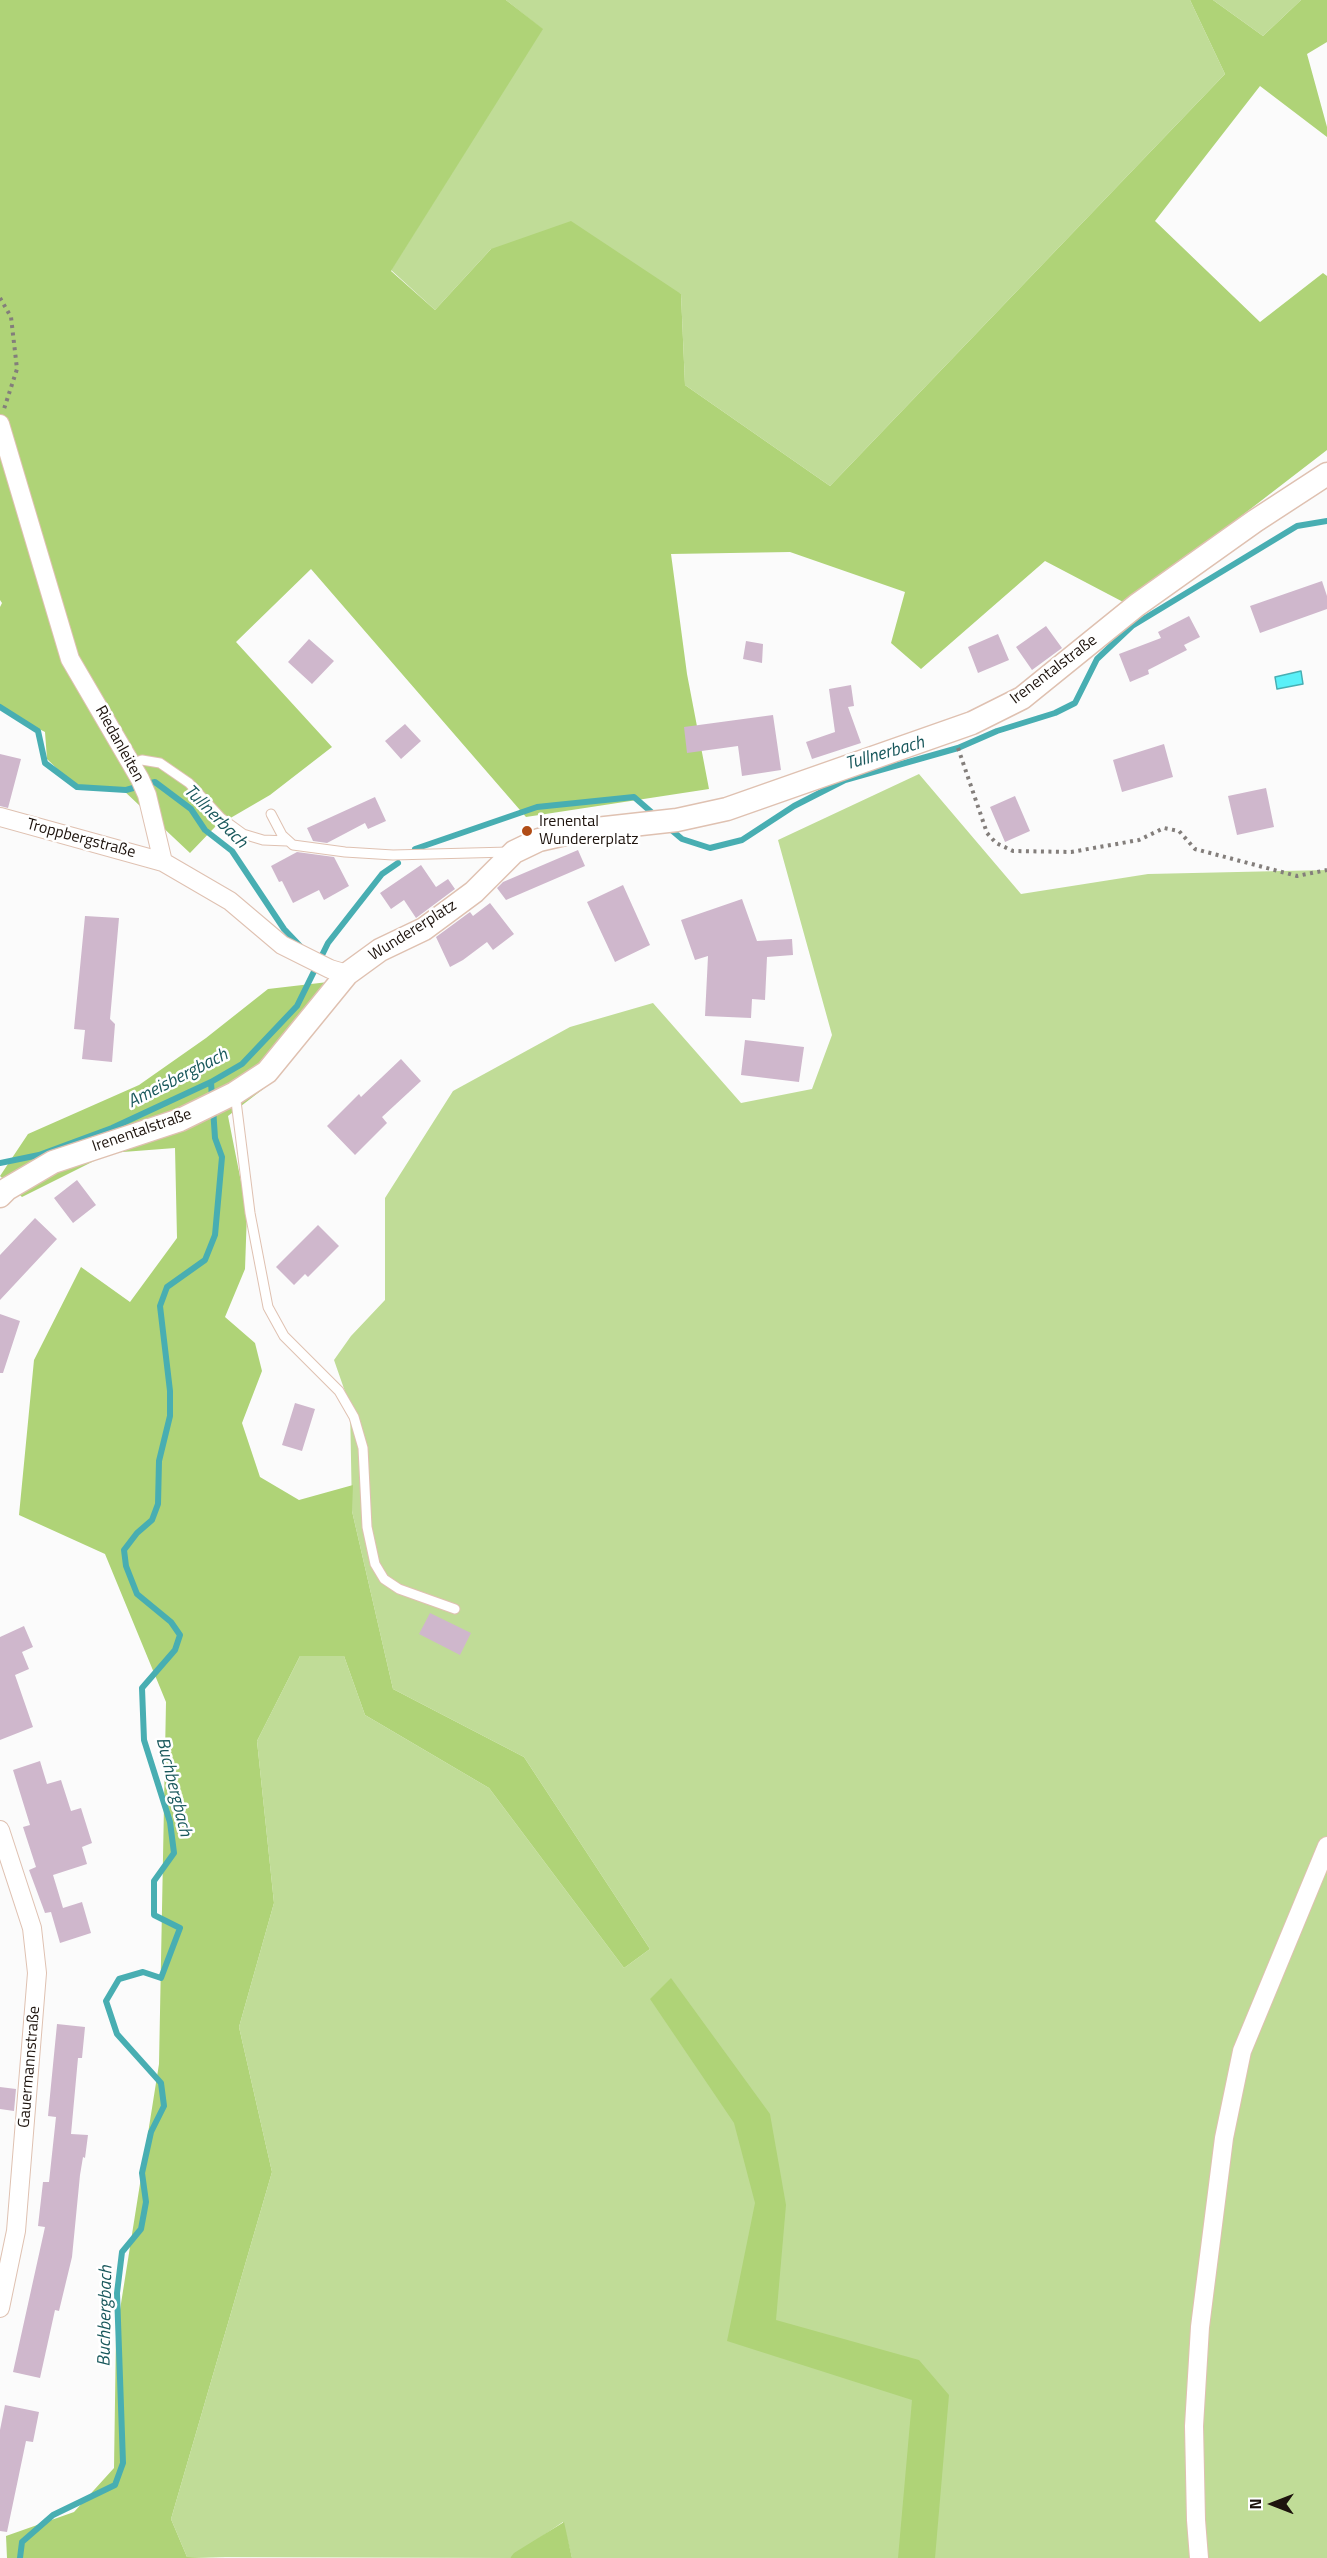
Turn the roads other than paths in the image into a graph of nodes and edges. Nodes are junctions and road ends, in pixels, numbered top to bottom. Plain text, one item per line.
1 (2, 418) edge
2 (1327, 474) edge
3 (139, 779) junction
4 (271, 814) dead end
5 (0, 817) edge
6 (640, 823) joint
7 (286, 841) junction
8 (514, 852) junction
9 (163, 862) junction
10 (339, 971) junction
11 (230, 1096) junction
12 (0, 1196) edge
13 (455, 1609) dead end
14 (0, 1830) edge
15 (1327, 1846) edge
16 (0, 2308) edge
17 (1199, 2558) edge

1 - 3 street, Riedanleiten
2 - 6 street, Irenentalstraße
3 - 7 lane
3 - 9 street, Riedanleiten
4 - 7 lane
5 - 9 street, Troppbergstraße
6 - 8 street, Wundererplatz
7 - 8 lane
8 - 10 street, Wundererplatz
9 - 10 street
10 - 11 street, Irenentalstraße
11 - 12 street, Irenentalstraße
11 - 13 lane
14 - 16 street, Gauermannstraße
15 - 17 street

